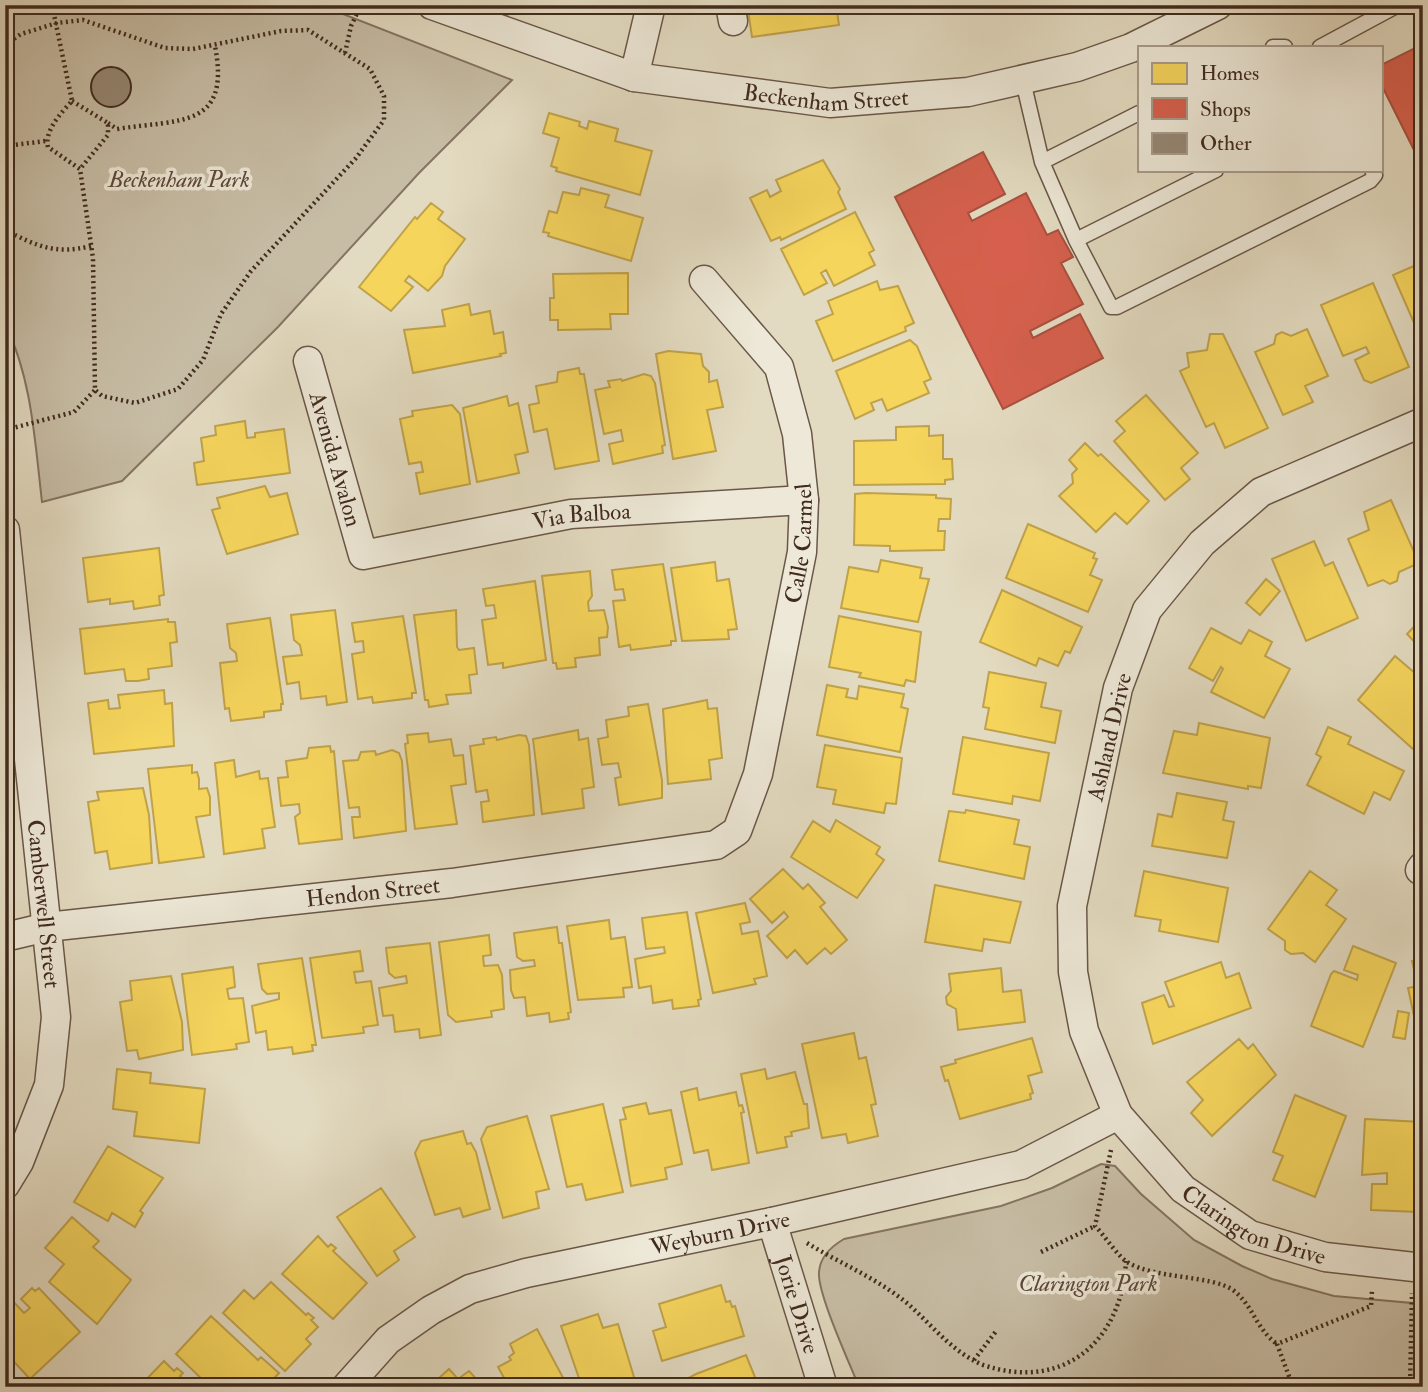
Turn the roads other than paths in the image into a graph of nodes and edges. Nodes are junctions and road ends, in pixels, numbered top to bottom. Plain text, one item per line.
1 (432, 5) edge
2 (652, 5) edge
3 (1218, 5) edge
4 (1398, 5) edge
5 (1322, 46) edge
6 (634, 78) junction
7 (1023, 81) junction
8 (1138, 114) edge
9 (1042, 162) junction
10 (1212, 172) edge
11 (1374, 172) edge
12 (1076, 240) junction
13 (704, 280) dead end
14 (308, 362) dead end
15 (1423, 422) edge
16 (804, 500) junction
17 (5, 530) edge
18 (363, 555) joint
19 (8, 577) edge
20 (737, 831) joint
21 (47, 927) junction
22 (5, 937) edge
23 (1118, 1115) junction
24 (5, 1185) edge
25 (772, 1222) junction
26 (1418, 1268) edge
27 (346, 1387) edge
28 (823, 1387) edge

1 - 6 street, Beckenham Street
2 - 6 street
3 - 7 street, Beckenham Street
4 - 5 lane
6 - 7 street, Beckenham Street
7 - 9 lane
8 - 9 lane
9 - 12 lane
10 - 12 lane
11 - 12 lane
13 - 16 street, Calle Carmel
14 - 18 street, Avenida Avalon
15 - 23 street, Ashland Drive
16 - 18 street, Via Balboa
16 - 20 street, Calle Carmel
17 - 19 street, Camberwell Street
19 - 21 street, Camberwell Street
20 - 21 street, Hendon Street
21 - 22 street, Hendon Street
21 - 24 street, Camberwell Street
23 - 25 street, Weyburn Drive
23 - 26 street, Clarington Drive
25 - 27 street, Weyburn Drive
25 - 28 street, Jorie Drive

